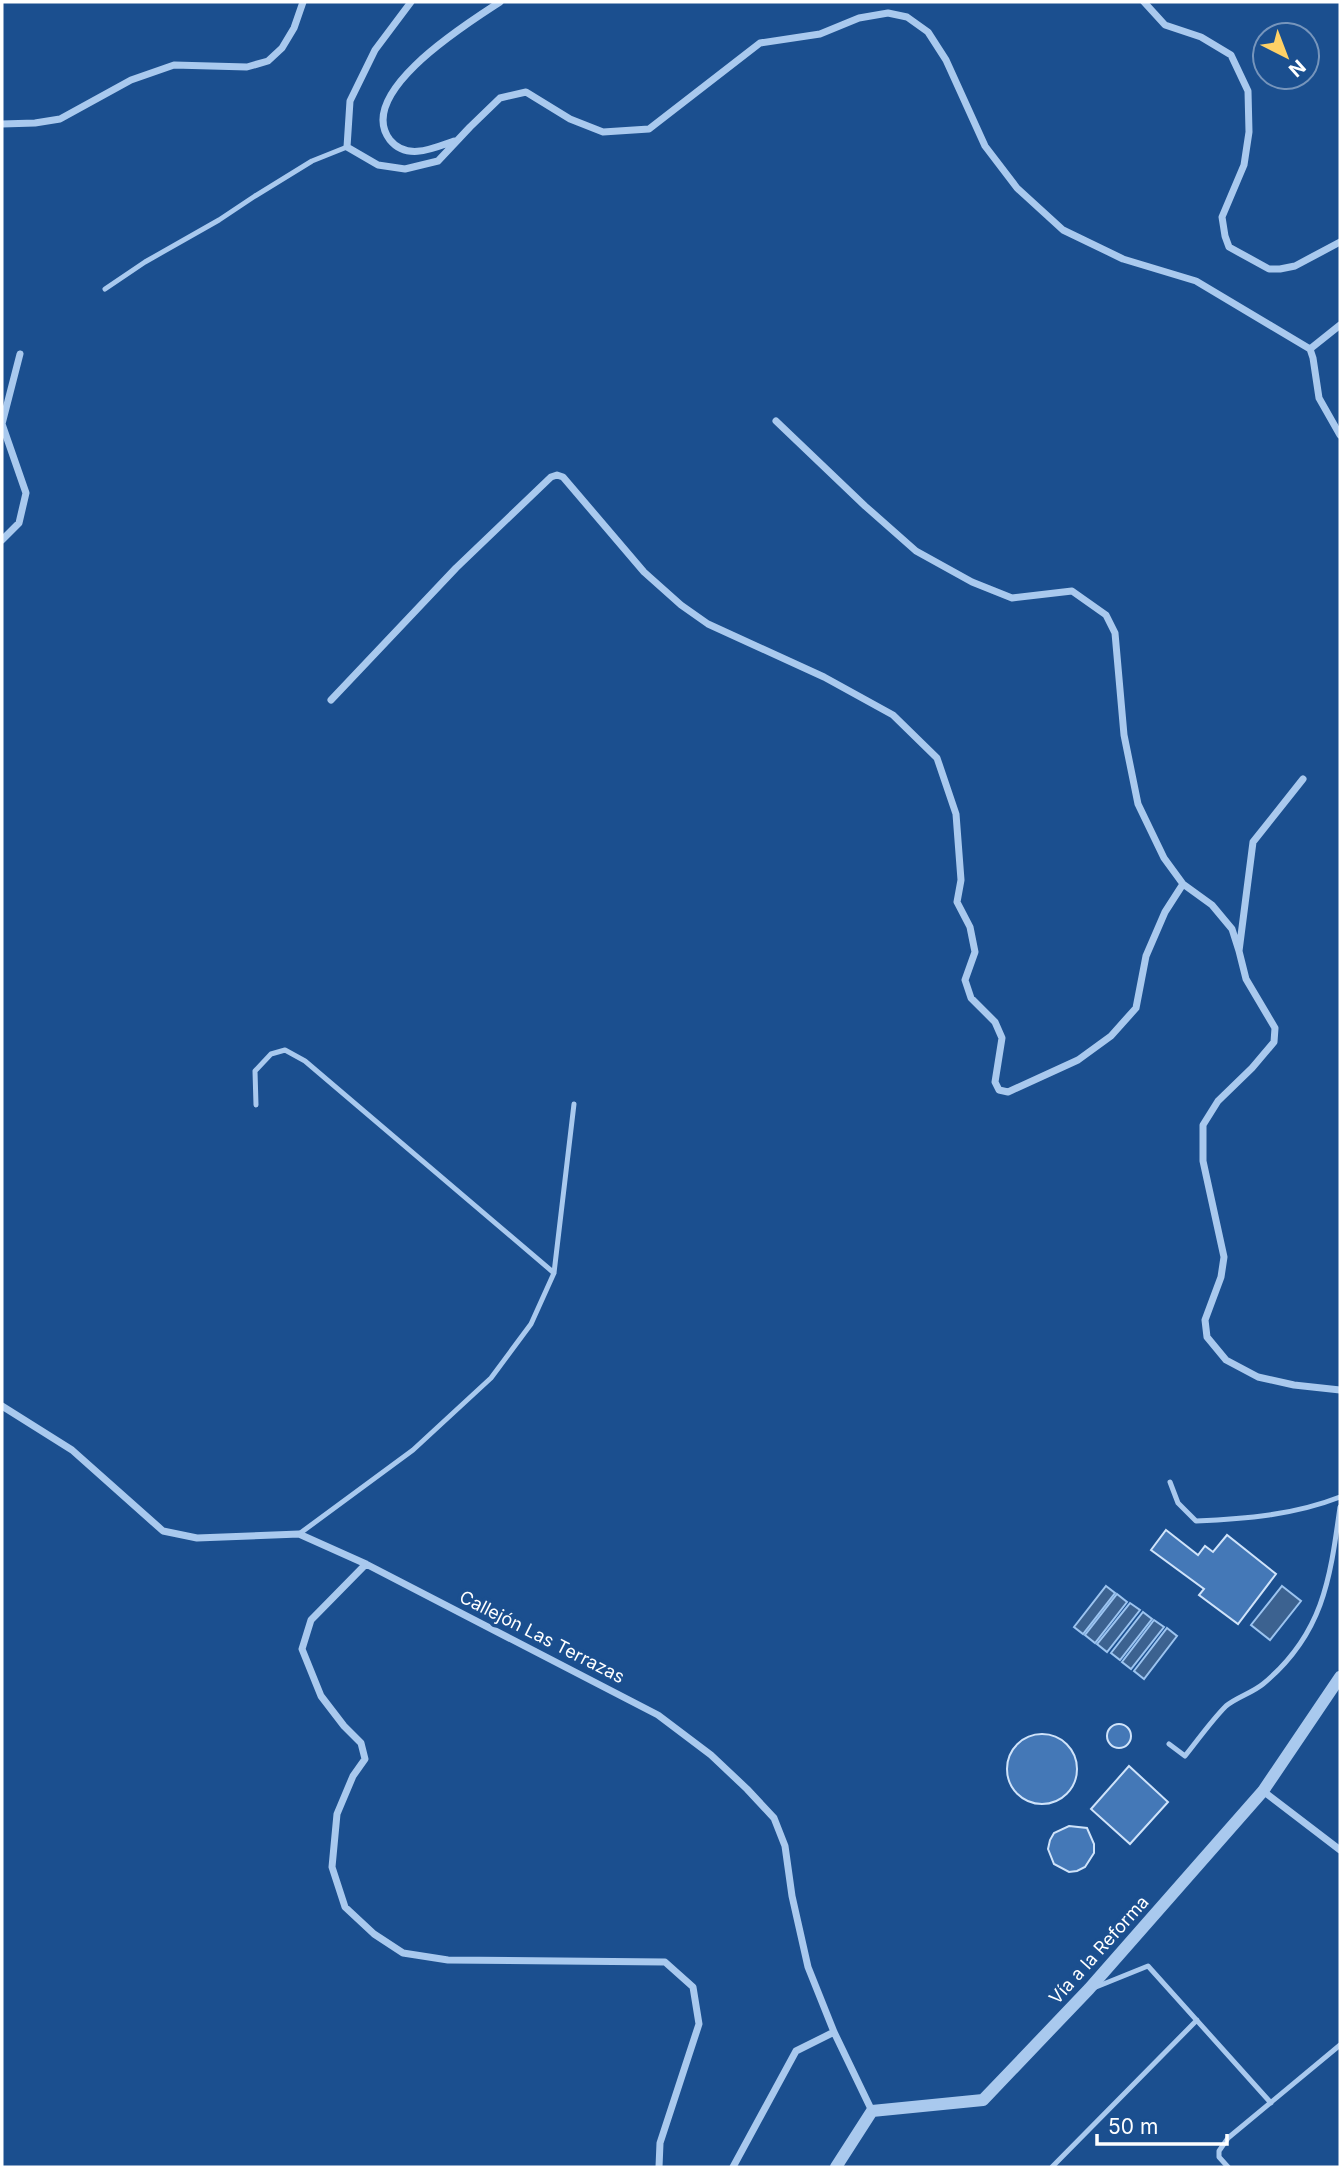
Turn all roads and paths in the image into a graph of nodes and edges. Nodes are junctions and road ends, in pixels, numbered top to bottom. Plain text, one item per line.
1 (303, 2) edge
2 (411, 2) edge
3 (500, 2) edge
4 (1144, 2) edge
5 (2, 124) edge
6 (458, 139) junction
7 (347, 147) junction
8 (1340, 242) edge
9 (105, 289) dead end
10 (1340, 324) edge
11 (1310, 349) junction
12 (20, 354) dead end
13 (776, 421) dead end
14 (2, 424) edge
15 (1340, 435) edge
16 (2, 540) edge
17 (331, 700) dead end
18 (1303, 779) dead end
19 (1183, 884) junction
20 (1239, 951) junction
21 (574, 1104) dead end
22 (256, 1105) dead end
23 (554, 1273) junction
24 (1340, 1391) edge
25 (2, 1406) edge
26 (1170, 1482) dead end
27 (1340, 1497) edge
28 (1340, 1507) edge
29 (299, 1534) junction
30 (366, 1564) junction
31 (1340, 1677) edge
32 (1169, 1744) dead end
33 (1262, 1791) junction
34 (1340, 1850) edge
35 (1090, 1989) junction
36 (1197, 2020) junction
37 (834, 2032) junction
38 (1340, 2045) edge
39 (1271, 2103) junction
40 (872, 2111) junction
41 (659, 2167) edge
42 (733, 2167) edge
43 (836, 2167) edge
44 (1052, 2167) edge
45 (1228, 2167) edge

1 - 5 street
2 - 7 street
3 - 6 street
4 - 8 street
6 - 7 street
6 - 11 street
7 - 9 lane
10 - 11 street
11 - 15 street
12 - 14 street
13 - 19 street
14 - 16 street
17 - 19 street
18 - 20 street
19 - 20 street
20 - 24 street
21 - 23 lane
22 - 23 lane
23 - 29 lane
25 - 29 street, Callejón Las Terrazas
26 - 27 lane
28 - 32 lane
29 - 30 street, Callejón Las Terrazas
30 - 37 street, Callejón Las Terrazas
30 - 41 street
31 - 33 street, Vía a la Reforma
33 - 34 street
33 - 35 street, Vía a la Reforma
35 - 36 lane
35 - 40 street, Vía a la Reforma
36 - 39 lane
36 - 44 lane
37 - 40 street, Callejón Las Terrazas
37 - 42 street
38 - 39 lane
39 - 45 lane
40 - 43 street

